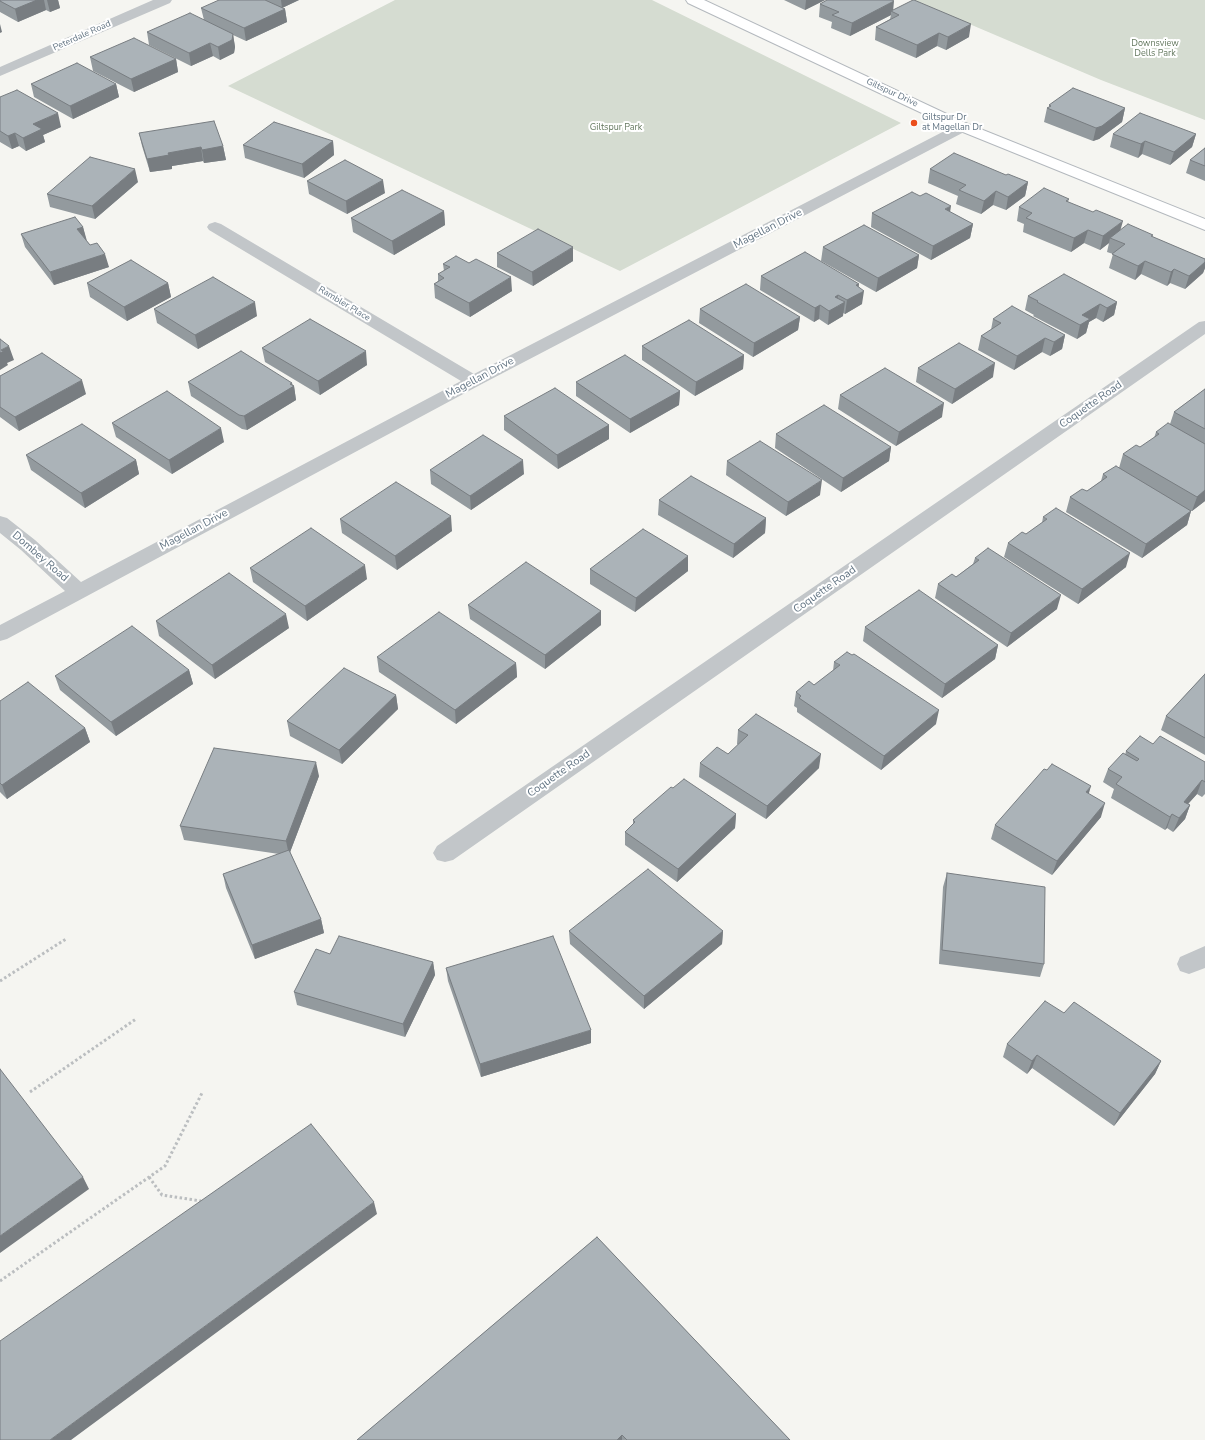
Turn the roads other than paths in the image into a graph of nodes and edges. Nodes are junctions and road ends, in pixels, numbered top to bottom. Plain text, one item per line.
1 (164, 0) edge
2 (693, 0) edge
3 (0, 72) edge
4 (963, 127) junction
5 (1205, 225) edge
6 (215, 227) dead end
7 (1205, 326) edge
8 (474, 381) junction
9 (0, 523) edge
10 (79, 592) junction
11 (0, 634) edge
12 (445, 853) dead end

1 - 3 street, Peterdale Road
2 - 4 street, Giltspur Drive
4 - 5 street, Giltspur Drive
4 - 8 street, Magellan Drive
6 - 8 street, Rambler Place
7 - 12 street, Coquette Road
8 - 10 street, Magellan Drive
9 - 10 street, Dombey Road
10 - 11 street, Magellan Drive

